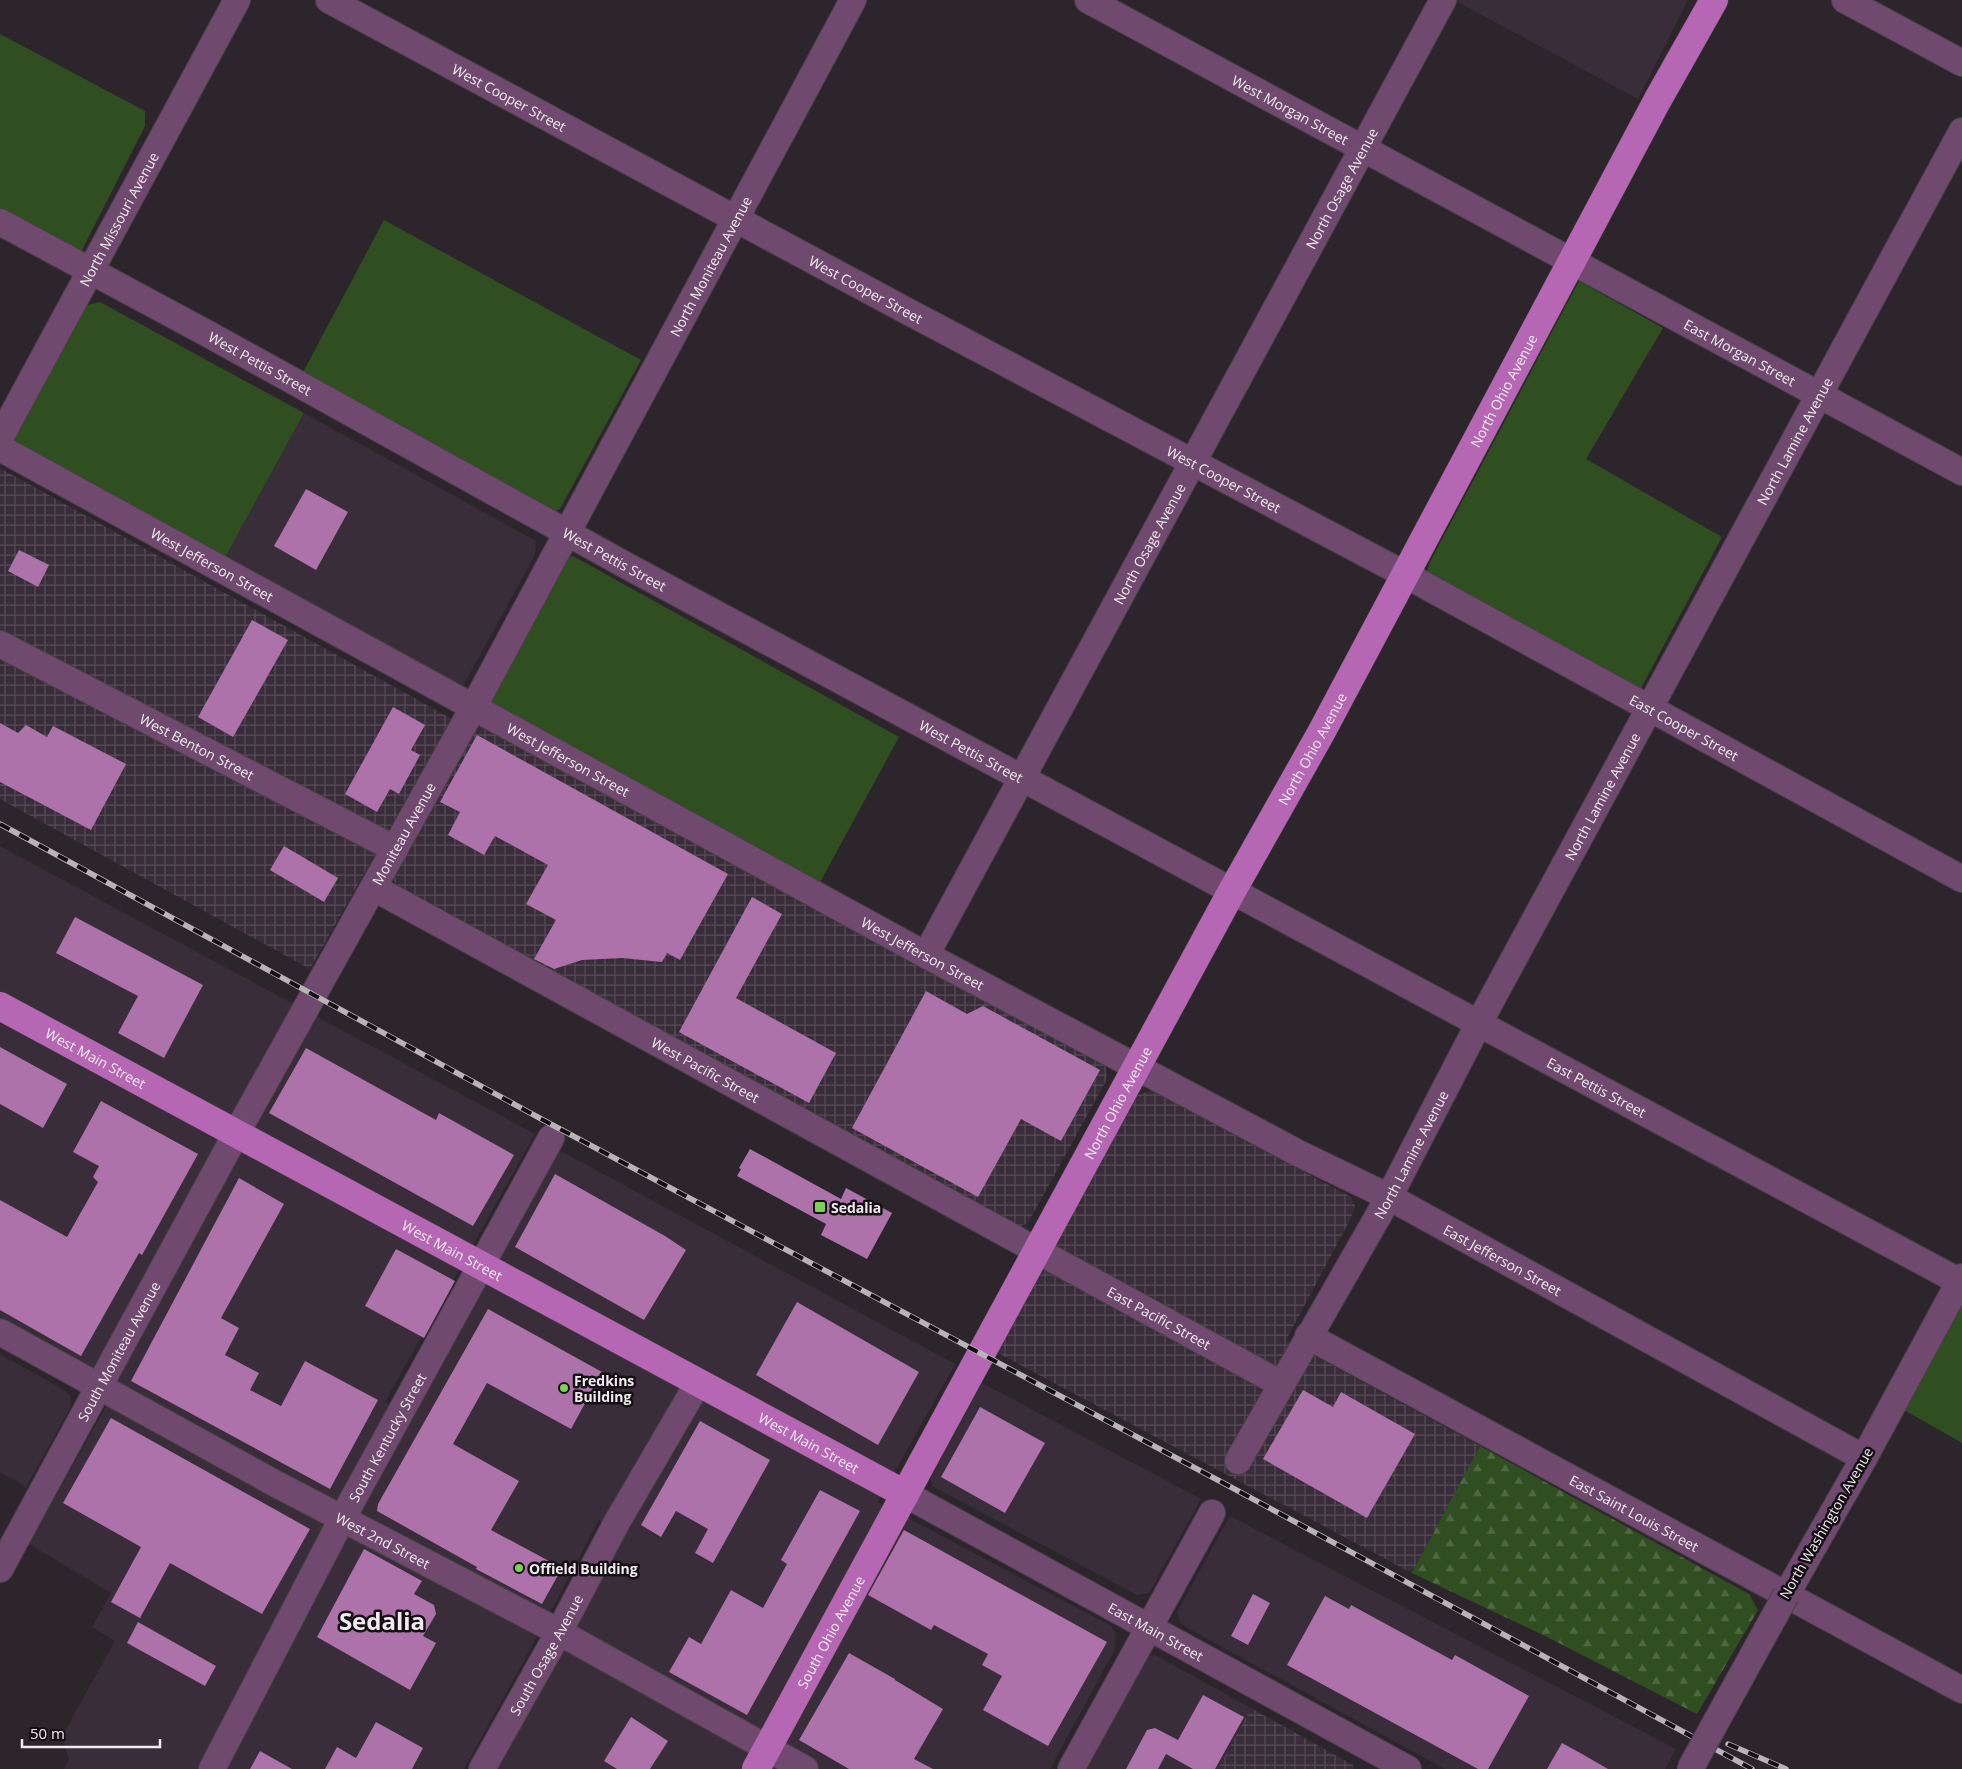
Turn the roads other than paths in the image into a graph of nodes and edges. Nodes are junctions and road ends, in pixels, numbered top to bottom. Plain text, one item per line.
1 (236, 0) edge
2 (329, 0) edge
3 (853, 0) edge
4 (1088, 0) edge
5 (1443, 0) edge
6 (1714, 0) edge
7 (1845, 0) edge
8 (1962, 63) edge
9 (1962, 131) edge
10 (1363, 148) junction
11 (736, 219) junction
12 (0, 222) edge
13 (1572, 261) junction
14 (91, 271) junction
15 (1818, 394) junction
16 (0, 438) edge
17 (0, 448) edge
18 (1193, 463) junction
19 (1962, 472) edge
20 (566, 532) junction
21 (1406, 575) junction
22 (0, 644) edge
23 (473, 708) junction
24 (1650, 709) junction
25 (1022, 778) junction
26 (396, 849) junction
27 (1962, 879) edge
28 (374, 888) junction
29 (1232, 891) junction
30 (926, 955) junction
31 (1, 1010) edge
32 (1479, 1023) junction
33 (1136, 1067) junction
34 (236, 1134) junction
35 (551, 1138) dead end
36 (1389, 1197) junction
37 (1036, 1252) junction
38 (481, 1266) junction
39 (1961, 1281) edge
40 (0, 1332) edge
41 (1308, 1336) junction
42 (698, 1383) junction
43 (1281, 1384) junction
44 (99, 1386) junction
45 (1864, 1458) junction
46 (1238, 1461) dead end
47 (905, 1494) junction
48 (1212, 1513) dead end
49 (342, 1519) junction
50 (0, 1569) edge
51 (1786, 1595) junction
52 (1149, 1628) junction
53 (558, 1632) junction
54 (1962, 1690) edge
55 (761, 1759) edge
56 (1393, 1765) edge
57 (212, 1769) edge
58 (482, 1769) edge
59 (805, 1769) edge
60 (1071, 1769) edge
61 (1690, 1769) edge

1 - 14 street, North Missouri Avenue
2 - 11 street, West Cooper Street
3 - 11 street, North Moniteau Avenue
4 - 10 street, West Morgan Street
5 - 10 street, North Osage Avenue
6 - 13 main road, North Ohio Avenue
7 - 8 street
9 - 15 street, North Lamine Avenue
10 - 13 street, West Morgan Street
10 - 18 street, North Osage Avenue
11 - 18 street, West Cooper Street
11 - 20 street, North Moniteau Avenue
12 - 14 street, West Pettis Street
13 - 15 street, East Morgan Street
13 - 21 main road, North Ohio Avenue
14 - 16 street, North Missouri Avenue
14 - 20 street, West Pettis Street
15 - 19 street, East Morgan Street
15 - 24 street, North Lamine Avenue
17 - 23 street, West Jefferson Street
18 - 21 street, West Cooper Street
18 - 25 street, North Osage Avenue
20 - 23 street, Moniteau Avenue
20 - 25 street, West Pettis Street
21 - 24 street, East Cooper Street
21 - 29 main road, North Ohio Avenue
22 - 26 street, West Benton Street
23 - 26 street, Moniteau Avenue
23 - 30 street, West Jefferson Street
24 - 27 street, East Cooper Street
24 - 32 street, North Lamine Avenue
25 - 29 street, West Pettis Street
25 - 30 street, North Osage Avenue
26 - 28 street, Moniteau Avenue
28 - 34 street, Moniteau Avenue
28 - 37 street, West Pacific Street
29 - 32 street, East Pettis Street
29 - 33 main road, North Ohio Avenue
30 - 33 street, West Jefferson Street
31 - 34 main road, West Main Street
32 - 36 street, North Lamine Avenue
32 - 39 street, East Pettis Street
33 - 36 street, East Jefferson Street
33 - 37 main road, North Ohio Avenue
34 - 38 main road, West Main Street
34 - 44 street, South Moniteau Avenue
35 - 38 street, South Kentucky Street
36 - 41 street, North Lamine Avenue
36 - 45 street, East Jefferson Street
37 - 43 street, East Pacific Street
37 - 47 main road, North Ohio Avenue
38 - 42 main road, West Main Street
38 - 49 street, South Kentucky Street
39 - 45 street, North Washington Avenue
40 - 44 street, West 2nd Street
41 - 43 street, North Lamine Avenue
41 - 51 street, East Saint Louis Street
42 - 47 main road, West Main Street
42 - 53 street, South Osage Avenue
43 - 46 street, North Lamine Avenue
44 - 49 street, West 2nd Street
44 - 50 street, South Moniteau Avenue
45 - 51 street, North Washington Avenue
47 - 52 street, East Main Street
47 - 55 main road, South Ohio Avenue
48 - 52 street
49 - 53 street, West 2nd Street
49 - 57 street, South Kentucky Street
51 - 54 street, East Saint Louis Street
51 - 61 street, North Washington Avenue, bridge
52 - 56 street, East Main Street
52 - 60 street
53 - 55 street, West 2nd Street
53 - 58 street, South Osage Avenue
55 - 59 street, West 2nd Street

